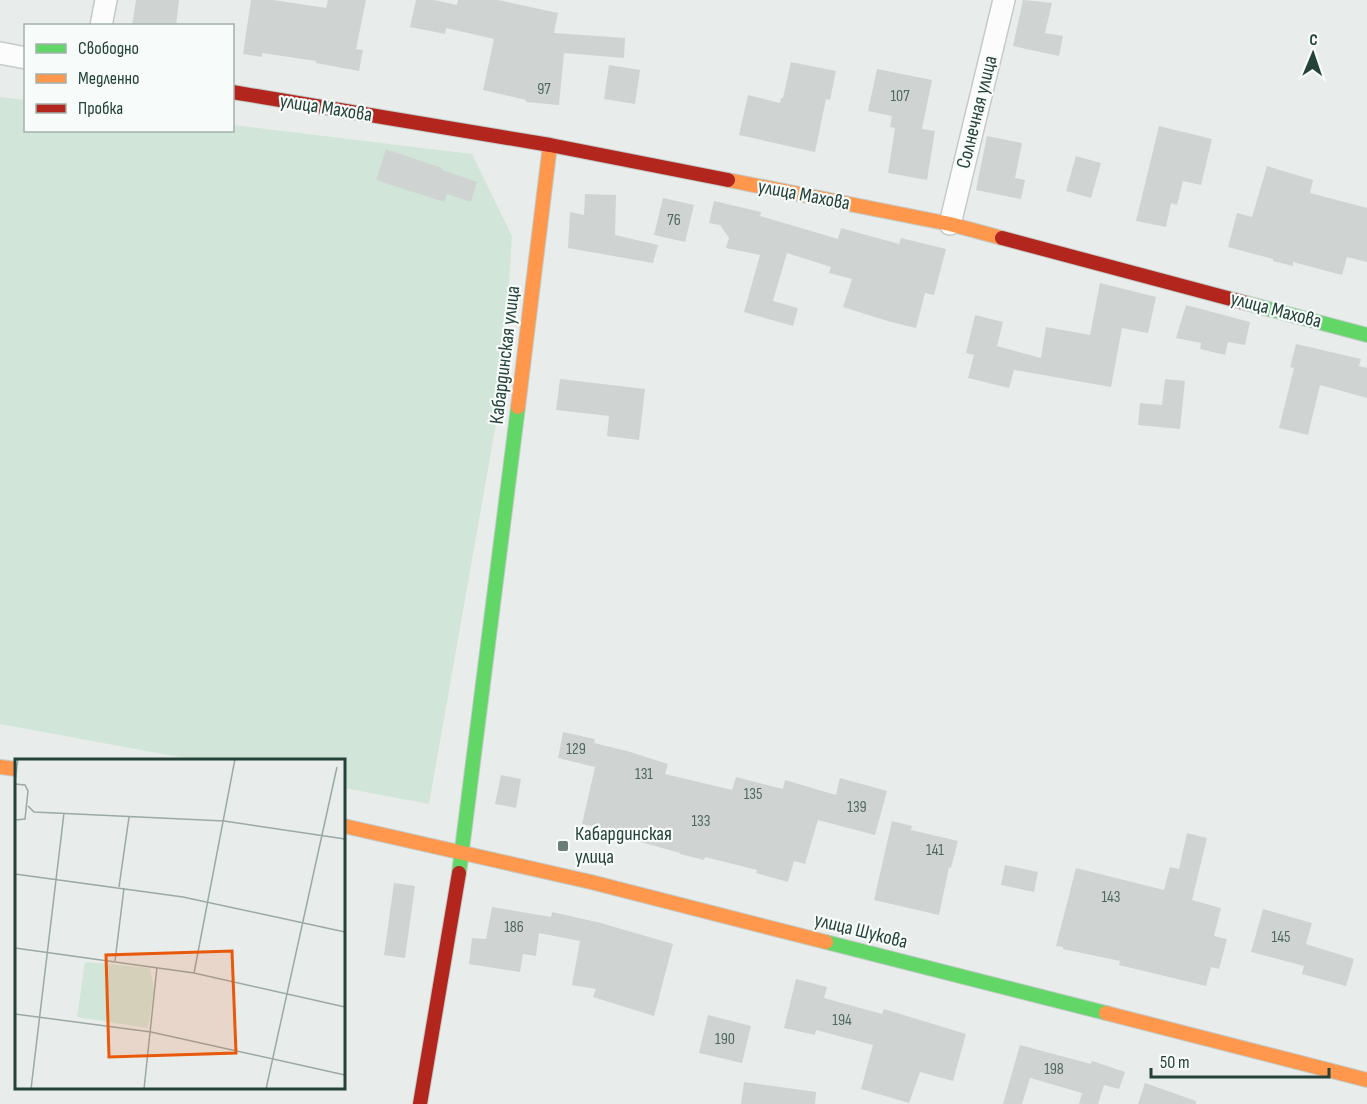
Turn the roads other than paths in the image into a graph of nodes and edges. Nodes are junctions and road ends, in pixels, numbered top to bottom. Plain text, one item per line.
1 (106, 0) edge
2 (1004, 0) edge
3 (101, 24) edge
4 (0, 53) edge
5 (24, 58) edge
6 (234, 92) edge
7 (550, 145) junction
8 (950, 224) junction
9 (1367, 334) edge
10 (0, 767) edge
11 (15, 770) edge
12 (345, 826) edge
13 (463, 852) junction
14 (1367, 1080) edge
15 (420, 1104) edge

1 - 3 street
2 - 8 street, Солнечная улица
4 - 5 street
6 - 7 street, улица Махова
7 - 8 street, улица Махова
7 - 13 street, Кабардинская улица
8 - 9 street, улица Махова
10 - 11 street
12 - 13 street, улица Шукова
13 - 14 street, улица Шукова
13 - 15 street, Кабардинская улица

